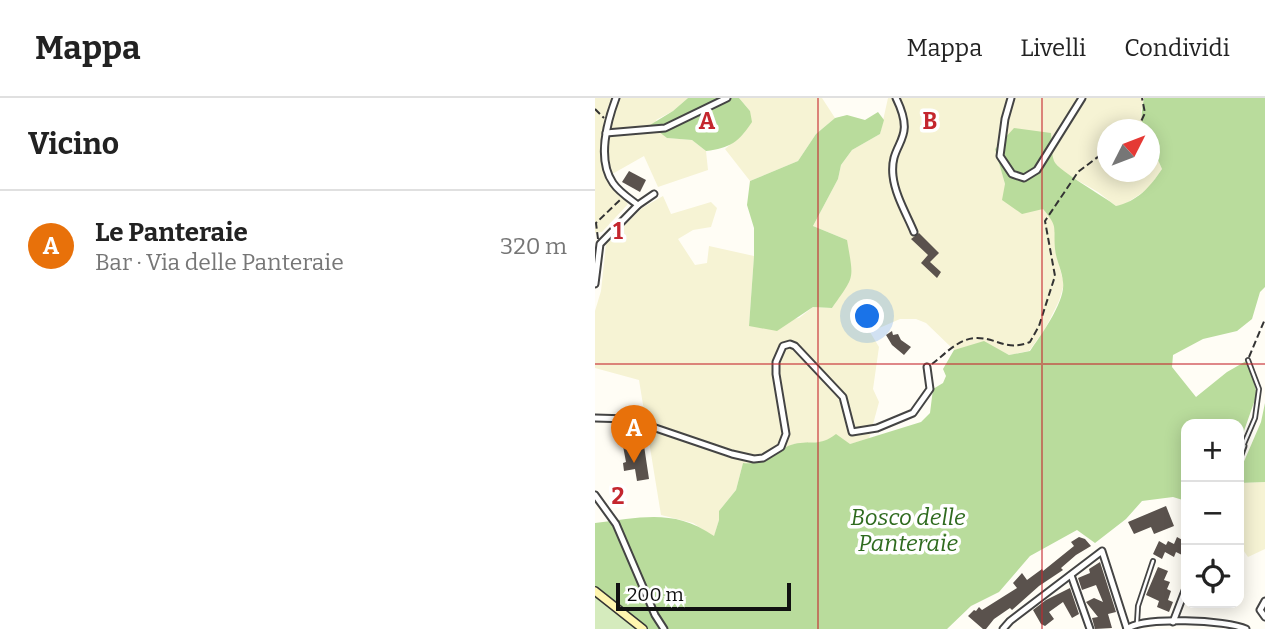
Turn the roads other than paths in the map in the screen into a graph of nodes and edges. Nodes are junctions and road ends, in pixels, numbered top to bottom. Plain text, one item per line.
1 (616, 98) edge
2 (727, 98) edge
3 (896, 98) edge
4 (1011, 98) edge
5 (1082, 98) edge
6 (606, 133) junction
7 (654, 194) dead end
8 (638, 205) junction
9 (914, 232) dead end
10 (597, 246) edge
11 (595, 284) edge
12 (1248, 360) road end
13 (927, 367) road end
14 (595, 418) edge
15 (1244, 444) edge
16 (595, 495) edge
17 (1153, 561) dead end
18 (1071, 575) junction
19 (595, 591) edge
20 (1181, 601) edge
21 (1265, 601) edge
22 (1265, 617) edge
23 (1173, 622) junction
24 (1137, 623) junction
25 (643, 629) edge
26 (664, 629) edge
27 (1003, 629) edge
28 (1090, 629) edge
29 (1127, 629) edge
30 (1246, 629) edge

1 - 6 street
2 - 6 street
3 - 9 street
4 - 5 street
6 - 8 street
7 - 8 street
8 - 10 street
10 - 11 street
12 - 15 lane
13 - 14 street
16 - 26 street
17 - 24 lane
18 - 27 street
18 - 28 street
18 - 29 street
19 - 25 main road
20 - 23 street
21 - 22 street
23 - 24 street
23 - 30 street
24 - 29 street

